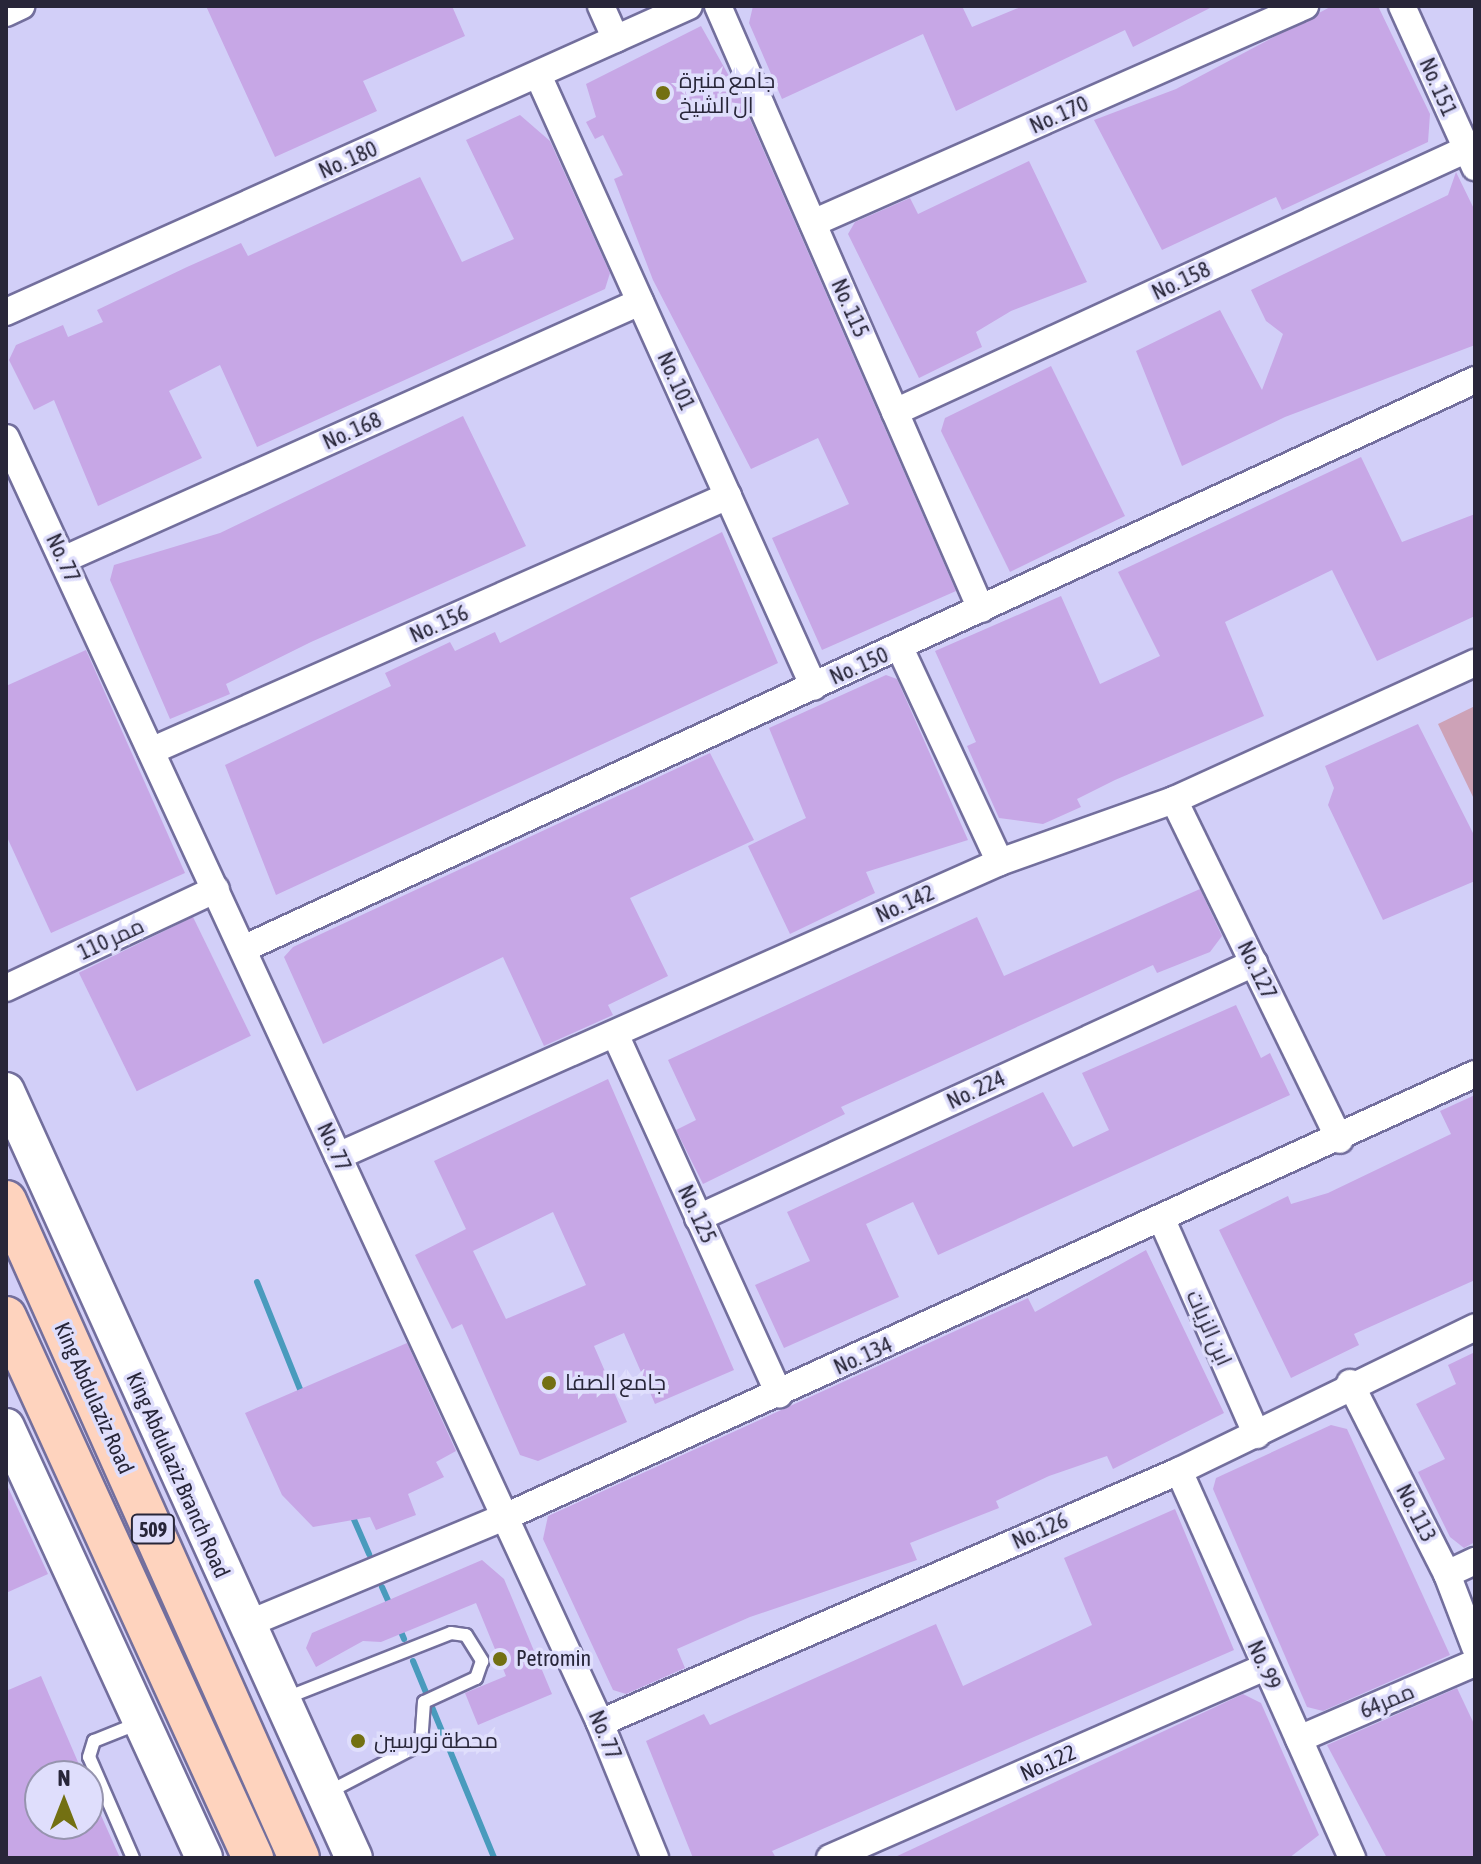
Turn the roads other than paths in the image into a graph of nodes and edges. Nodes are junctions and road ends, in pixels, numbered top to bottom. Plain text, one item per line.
1 (21, 6) edge
2 (601, 6) edge
3 (689, 6) edge
4 (718, 6) edge
5 (1305, 6) edge
6 (1402, 6) edge
7 (6, 13) edge
8 (616, 39) junction
9 (538, 75) junction
10 (1465, 119) edge
11 (1471, 158) edge
12 (813, 223) junction
13 (640, 302) junction
14 (6, 312) edge
15 (1475, 380) edge
16 (895, 412) junction
17 (6, 438) edge
18 (728, 496) junction
19 (65, 559) junction
20 (981, 609) junction
21 (900, 648) junction
22 (1475, 663) edge
23 (814, 687) junction
24 (151, 751) junction
25 (1174, 800) junction
26 (1000, 862) junction
27 (216, 889) junction
28 (243, 949) junction
29 (1254, 963) junction
30 (6, 988) edge
31 (615, 1034) junction
32 (1475, 1074) edge
33 (6, 1091) edge
34 (1340, 1140) junction
35 (338, 1156) junction
36 (6, 1201) edge
37 (698, 1218) junction
38 (1162, 1220) junction
39 (6, 1317) edge
40 (1475, 1327) edge
41 (1350, 1383) junction
42 (779, 1394) junction
43 (1257, 1435) junction
44 (11, 1450) edge
45 (1179, 1471) junction
46 (505, 1517) junction
47 (1475, 1561) edge
48 (1447, 1574) junction
49 (245, 1625) junction
50 (1475, 1647) edge
51 (1475, 1663) edge
52 (1265, 1667) junction
53 (283, 1699) junction
54 (145, 1720) junction
55 (600, 1723) junction
56 (1299, 1739) junction
57 (327, 1793) junction
58 (133, 1858) edge
59 (204, 1858) edge
60 (253, 1858) edge
61 (299, 1858) edge
62 (354, 1858) edge
63 (655, 1858) edge
64 (830, 1858) edge
65 (1351, 1858) edge

1 - 7 street
2 - 8 street
3 - 8 street, No. 180
4 - 12 street, No. 115
5 - 12 street, No. 170
6 - 10 street, No. 151
8 - 9 street, No. 180
9 - 13 street, No. 101
9 - 14 street, No. 180
10 - 11 street, No. 151
11 - 16 street, No. 158
12 - 16 street, No. 115
13 - 18 street, No. 101
13 - 19 street, No. 168
15 - 20 street, No. 150
16 - 20 street, No. 115
17 - 19 street, No. 77
18 - 23 street, No. 101
18 - 24 street, No. 156
19 - 24 street, No. 77
20 - 21 street, No. 150
21 - 23 street, No. 150
21 - 26 street
22 - 25 street, No. 142
23 - 28 street, No. 150
24 - 27 street, No. 77
25 - 26 street, No. 142
25 - 29 street, No. 127
26 - 31 street, No. 142
27 - 28 street, No. 77
27 - 30 street, 110 ممر
28 - 35 street, No. 77
29 - 34 street, No. 127
29 - 37 street, No. 224
31 - 35 street, No. 142
31 - 37 street, No. 125
32 - 34 street, No. 134
33 - 49 main road, King Abdulaziz Branch Road
34 - 38 street, No. 134
35 - 46 street, No. 77
36 - 61 main road, King Abdulaziz Road / 509
37 - 42 street, No. 125
38 - 42 street, No. 134
38 - 43 street, ابن الزيات
39 - 60 main road, King Abdulaziz Road / 509
40 - 41 street, No.126
41 - 43 street, No.126
41 - 48 street, No. 113
42 - 46 street, No. 134
43 - 45 street, No.126
44 - 54 main road
45 - 52 street, No. 99
45 - 55 street, No.126
46 - 49 street, No. 134
46 - 55 street, No. 77
47 - 48 street
48 - 50 street, No. 113
49 - 53 main road, King Abdulaziz Branch Road
51 - 56 street, ممر64
52 - 56 street, No. 99
52 - 64 street, No.122
53 - 57 main road, King Abdulaziz Branch Road
53 - 57 lane
54 - 58 lane
54 - 59 main road
55 - 63 street, No. 77
56 - 65 street, No. 99
57 - 62 main road, King Abdulaziz Branch Road

